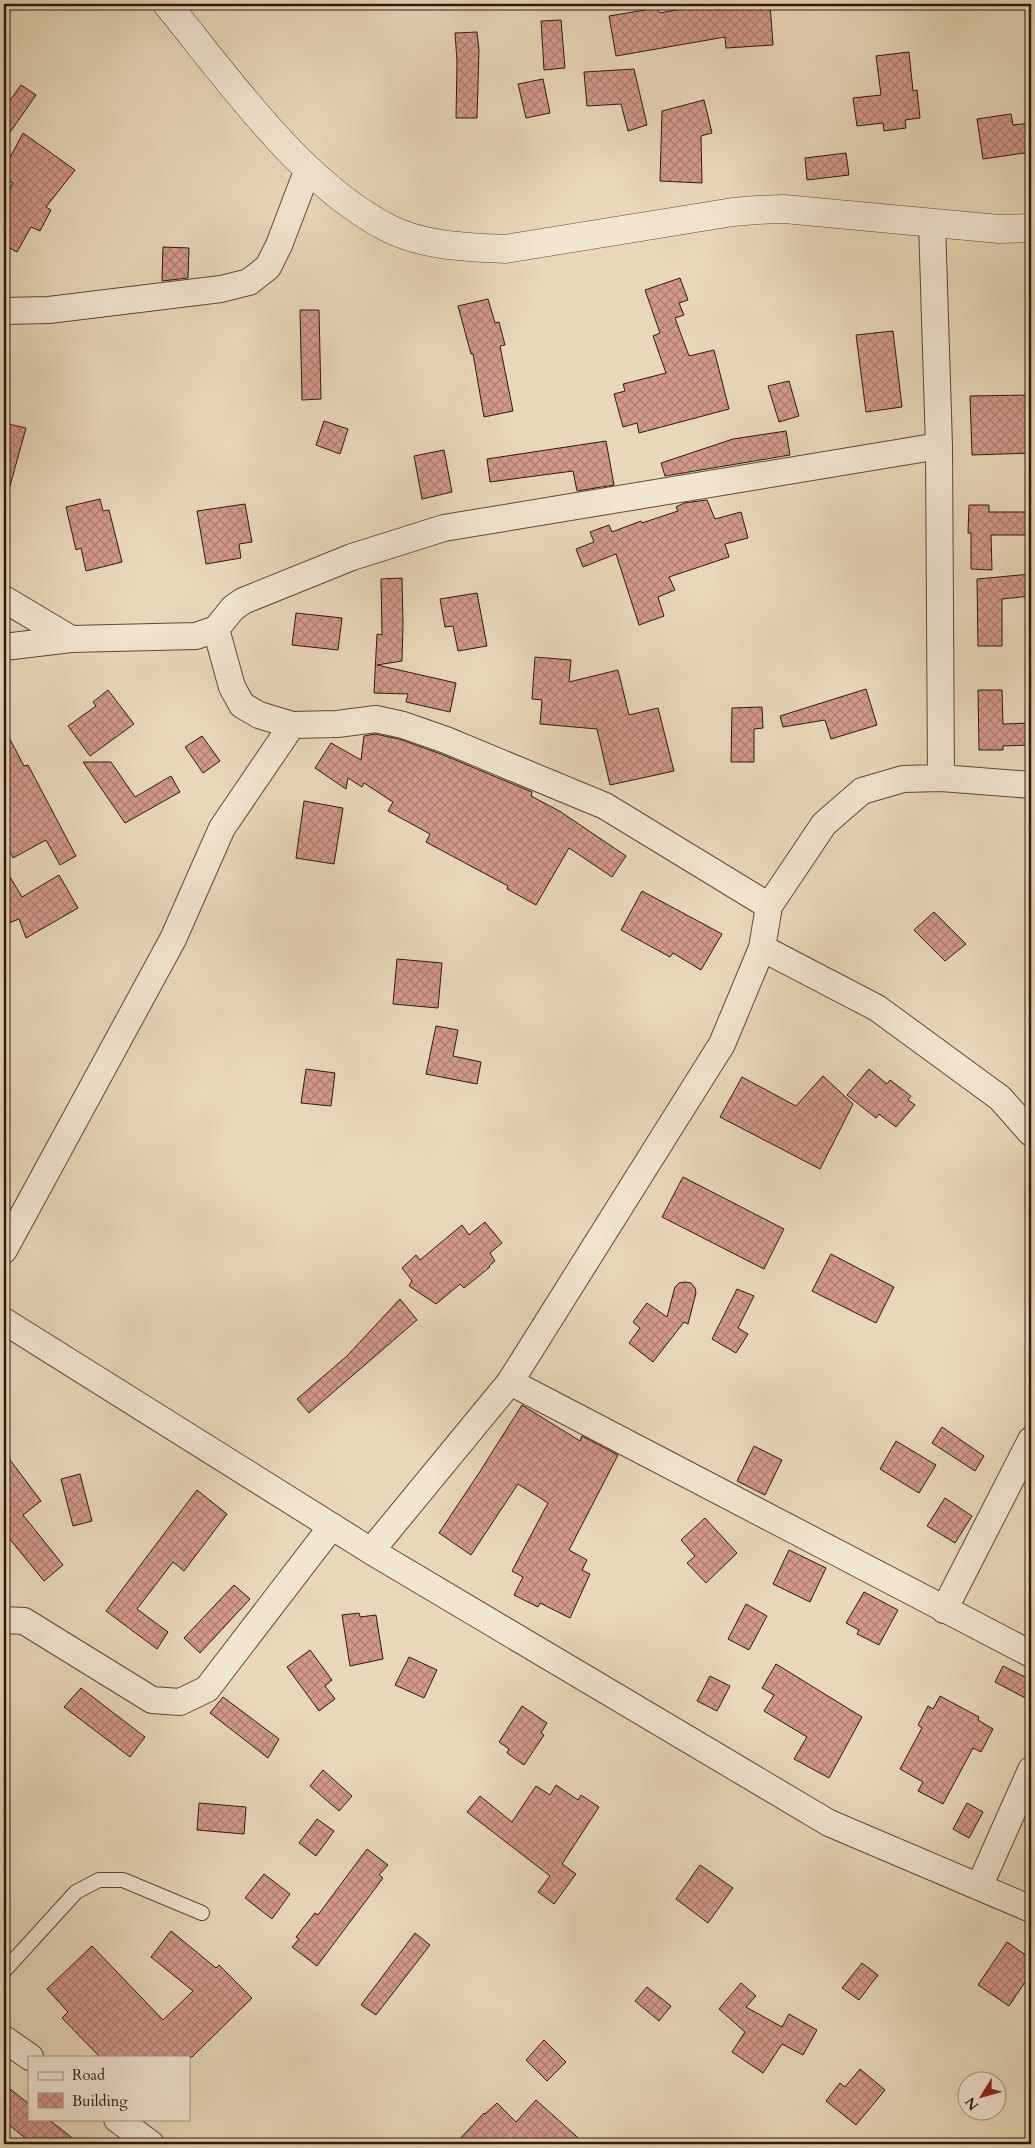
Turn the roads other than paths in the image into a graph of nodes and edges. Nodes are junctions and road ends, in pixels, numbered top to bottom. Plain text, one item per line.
1 (168, 4) edge
2 (308, 169) junction
3 (932, 222) junction
4 (1031, 228) edge
5 (4, 311) edge
6 (939, 446) junction
7 (4, 599) edge
8 (216, 629) junction
9 (71, 639) junction
10 (4, 647) edge
11 (292, 725) junction
12 (941, 778) junction
13 (1031, 785) edge
14 (769, 906) junction
15 (762, 948) junction
16 (1031, 1133) edge
17 (4, 1250) edge
18 (4, 1321) edge
19 (510, 1382) junction
20 (1031, 1440) edge
21 (332, 1526) junction
22 (371, 1551) junction
23 (944, 1610) junction
24 (4, 1620) edge
25 (1031, 1654) edge
26 (1031, 1770) edge
27 (979, 1887) junction
28 (1031, 1909) edge
29 (202, 1913) dead end
30 (4, 1970) edge
31 (4, 2039) edge
32 (29, 2056) edge
33 (118, 2120) edge
34 (151, 2144) edge

1 - 2 street
2 - 3 street
2 - 5 street
3 - 4 street
3 - 6 street
6 - 8 street
6 - 12 street
7 - 9 street
8 - 9 street
8 - 11 street
9 - 10 street
11 - 14 street
11 - 17 street
12 - 13 street
12 - 14 street
14 - 15 street
15 - 16 street
15 - 19 street
18 - 21 street
19 - 22 street
19 - 23 street
20 - 23 street
21 - 22 street
21 - 24 street
22 - 27 street
23 - 25 street
26 - 27 street
27 - 28 street
29 - 30 lane
31 - 32 street
33 - 34 street

